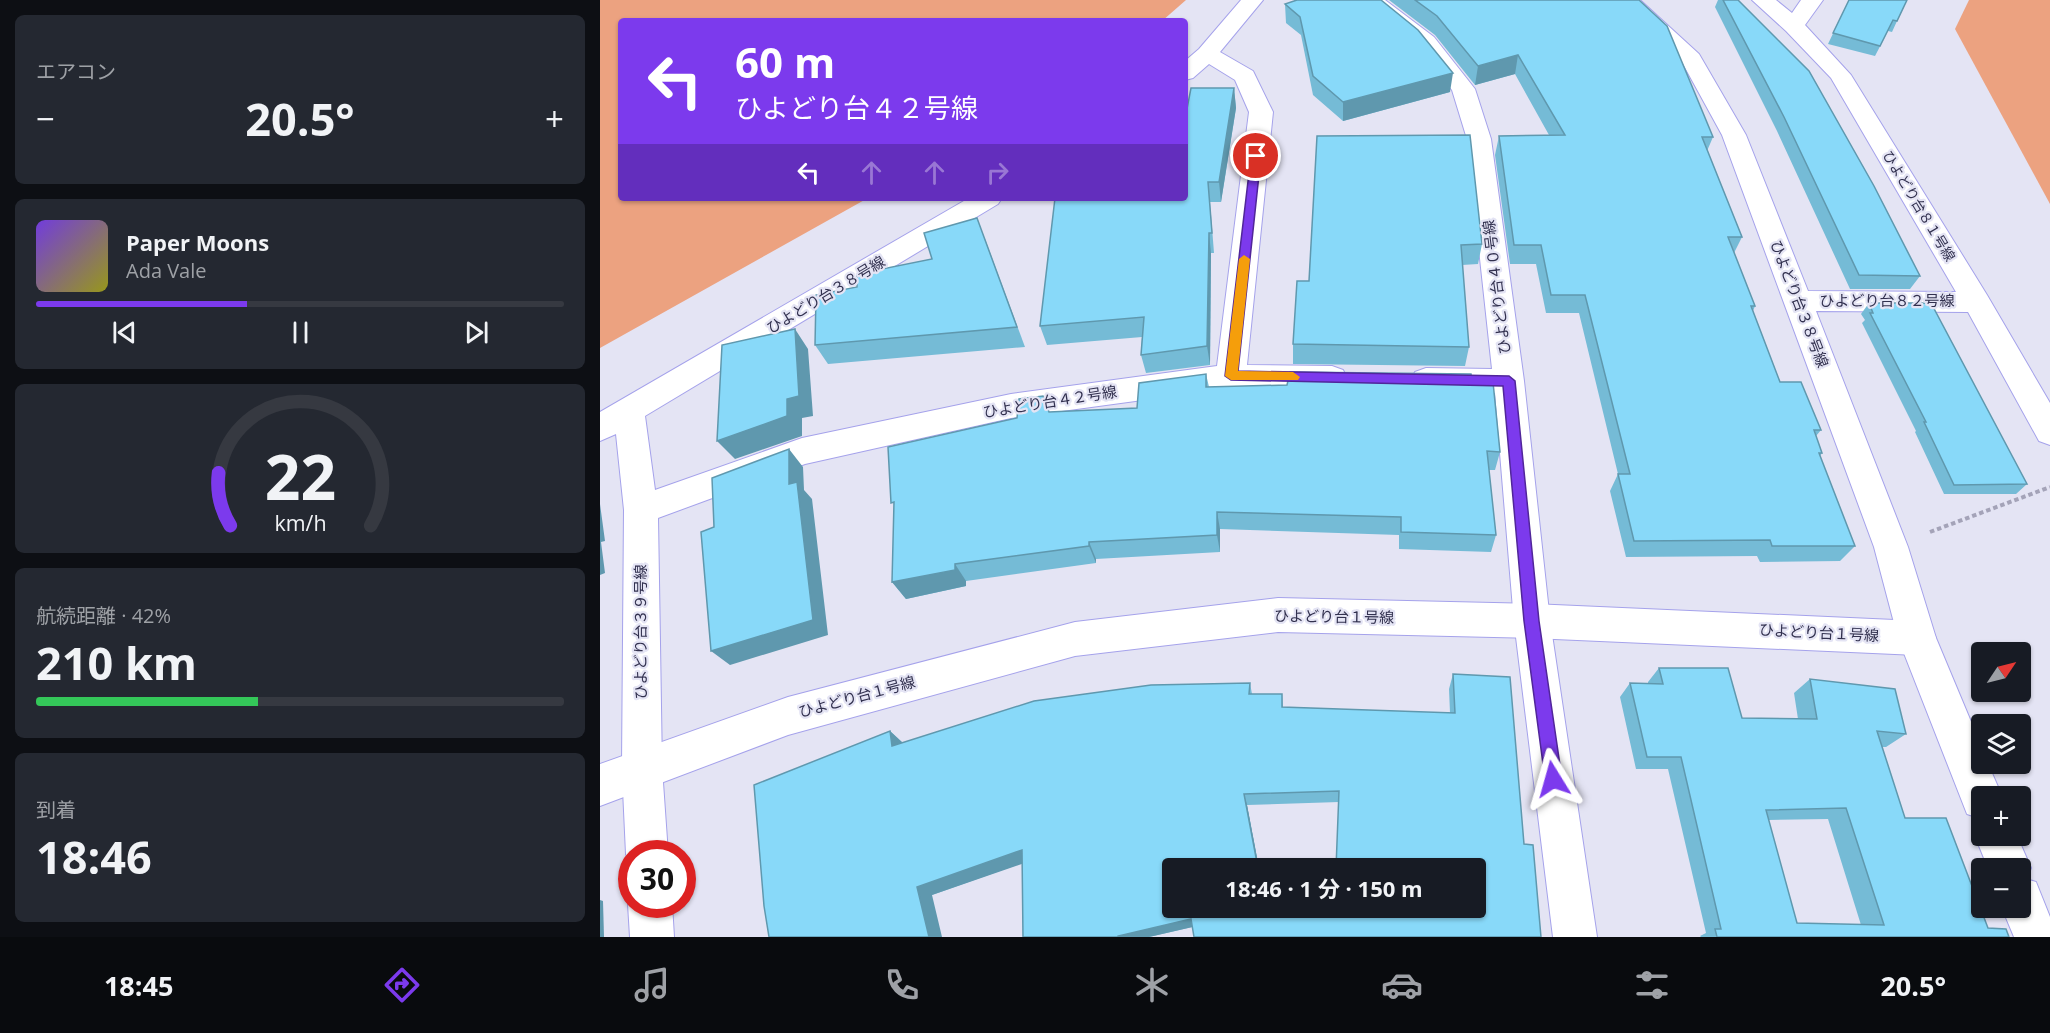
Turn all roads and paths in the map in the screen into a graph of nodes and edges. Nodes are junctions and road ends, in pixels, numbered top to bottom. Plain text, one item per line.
1 (1252, 0) edge
2 (1372, 0) edge
3 (1628, 0) edge
4 (1763, 0) edge
5 (1812, 0) edge
6 (1794, 26) junction
7 (1207, 54) junction
8 (1188, 70) edge
9 (984, 201) edge
10 (1797, 301) junction
11 (1977, 302) junction
12 (1231, 376) junction
13 (1358, 378) edge
14 (1393, 379) edge
15 (1509, 381) junction
16 (615, 420) edge
17 (2050, 432) edge
18 (2050, 487) edge
19 (641, 510) junction
20 (1891, 546) junction
21 (1532, 621) junction
22 (1917, 638) junction
23 (642, 768) junction
24 (600, 785) edge
25 (1977, 786) edge
26 (646, 840) edge
27 (651, 918) edge
28 (2028, 918) edge
29 (652, 937) edge
30 (1575, 937) edge
31 (2036, 937) edge

1 - 7 street
2 - 15 street, ひよどり台４０号線
3 - 10 street, ひよどり台３８号線
4 - 6 street, ひよどり台８１号線
5 - 6 street
6 - 11 street, ひよどり台８１号線
7 - 8 street
7 - 12 street
9 - 16 street, ひよどり台３８号線
10 - 11 street, ひよどり台８２号線
10 - 20 street, ひよどり台３８号線
11 - 17 street, ひよどり台８１号線
12 - 13 street, ひよどり台４２号線
12 - 19 street, ひよどり台４２号線
14 - 15 street
15 - 21 street, ひよどり台４０号線
16 - 19 street, ひよどり台３９号線
18 - 20 path
19 - 23 street, ひよどり台３９号線
20 - 22 street, ひよどり台３８号線
21 - 22 street, ひよどり台１号線
21 - 23 street, ひよどり台１号線
21 - 30 street, ひよどり台４０号線
22 - 25 street
23 - 24 street, ひよどり台１号線
23 - 26 street, ひよどり台３９号線
27 - 29 street
28 - 31 street

